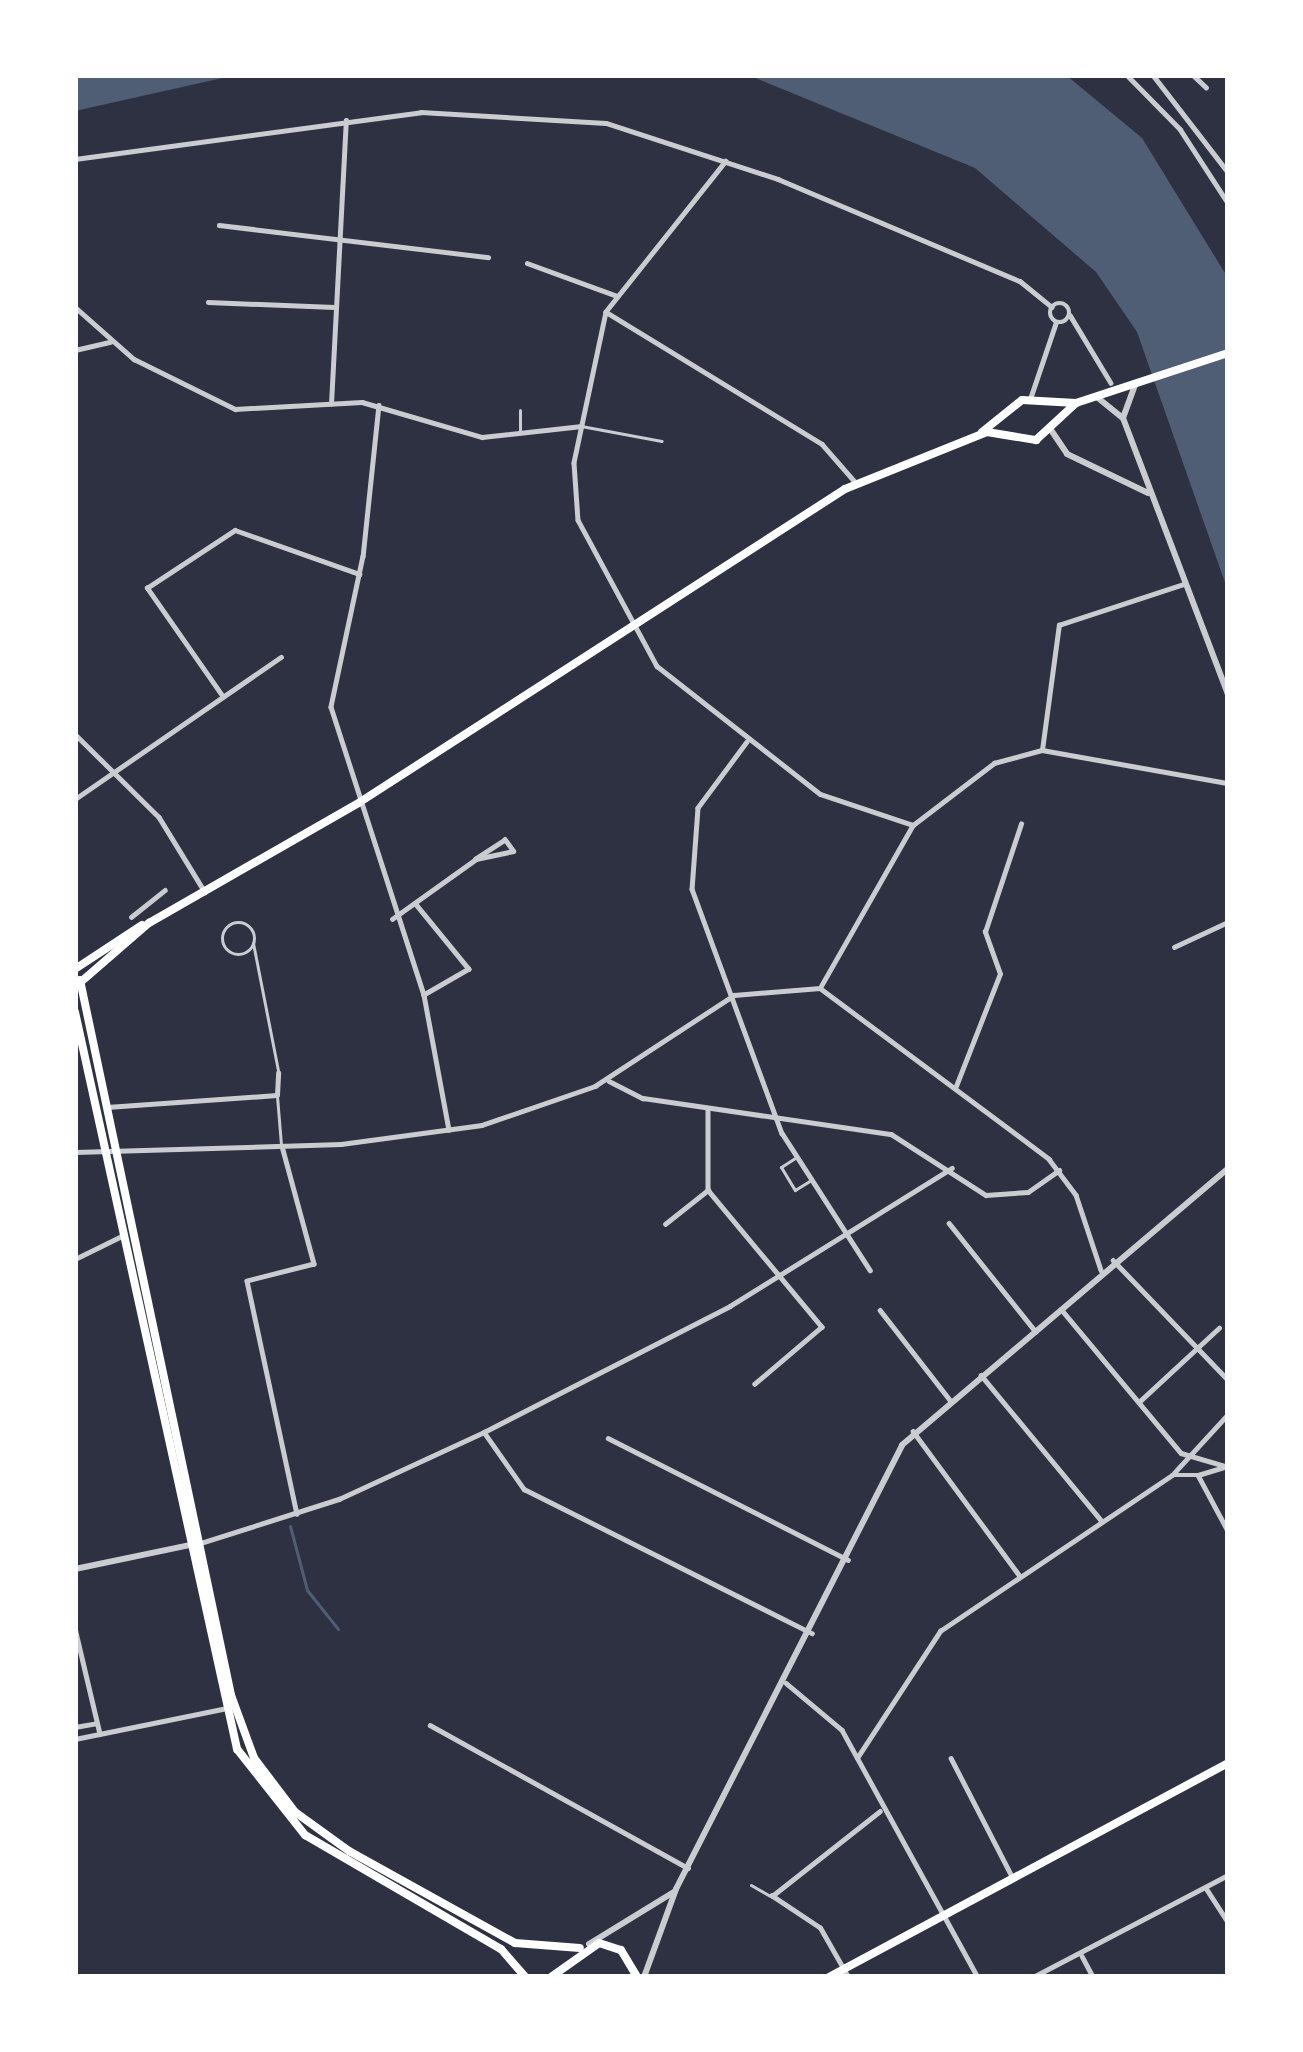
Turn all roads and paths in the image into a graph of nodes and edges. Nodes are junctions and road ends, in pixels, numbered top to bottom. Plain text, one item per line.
1 (1127, 75) edge
2 (1153, 75) edge
3 (1192, 75) edge
4 (1206, 87) dead end
5 (1184, 106) junction
6 (1170, 115) junction
7 (346, 120) junction
8 (75, 159) edge
9 (726, 160) junction
10 (1226, 169) edge
11 (1211, 174) junction
12 (1228, 203) edge
13 (219, 225) dead end
14 (336, 236) junction
15 (488, 256) dead end
16 (526, 263) dead end
17 (617, 296) junction
18 (208, 302) dead end
19 (75, 307) edge
20 (1052, 307) junction
21 (335, 308) junction
22 (606, 312) junction
23 (1070, 315) junction
24 (1056, 322) junction
25 (111, 341) junction
26 (75, 350) edge
27 (1228, 352) edge
28 (1139, 382) junction
29 (1111, 383) dead end
30 (1095, 397) junction
31 (1030, 399) junction
32 (1076, 403) junction
33 (331, 405) junction
34 (379, 405) junction
35 (1045, 406) junction
36 (520, 410) dead end
37 (1009, 415) junction
38 (1124, 418) junction
39 (1050, 423) junction
40 (581, 426) junction
41 (520, 434) junction
42 (1014, 434) junction
43 (977, 435) junction
44 (662, 441) dead end
45 (1140, 464) junction
46 (1125, 480) junction
47 (856, 483) junction
48 (1151, 495) junction
49 (359, 574) junction
50 (1184, 584) junction
51 (632, 625) junction
52 (281, 657) dead end
53 (1228, 694) edge
54 (223, 697) junction
55 (75, 734) edge
56 (747, 742) junction
57 (1042, 750) junction
58 (116, 770) junction
59 (1228, 783) edge
60 (75, 799) edge
61 (360, 802) junction
62 (1021, 824) dead end
63 (913, 825) junction
64 (476, 859) junction
65 (165, 890) dead end
66 (205, 892) junction
67 (414, 902) junction
68 (131, 917) dead end
69 (392, 919) junction
70 (1228, 922) edge
71 (253, 943) junction
72 (1174, 947) dead end
73 (77, 977) edge
74 (820, 988) junction
75 (424, 995) junction
76 (734, 995) junction
77 (75, 1012) edge
78 (278, 1073) joint
79 (608, 1080) junction
80 (956, 1086) junction
81 (277, 1095) junction
82 (107, 1106) junction
83 (708, 1107) junction
84 (782, 1117) junction
85 (449, 1130) junction
86 (281, 1145) junction
87 (116, 1149) junction
88 (105, 1150) junction
89 (75, 1152) edge
90 (797, 1157) junction
91 (952, 1168) junction
92 (1228, 1169) edge
93 (1059, 1170) junction
94 (812, 1179) junction
95 (708, 1190) junction
96 (949, 1223) dead end
97 (665, 1224) dead end
98 (124, 1235) junction
99 (846, 1235) junction
100 (75, 1259) edge
101 (1113, 1260) junction
102 (870, 1270) dead end
103 (1101, 1270) junction
104 (779, 1277) junction
105 (1061, 1309) junction
106 (880, 1310) dead end
107 (1219, 1328) dead end
108 (1036, 1331) junction
109 (1198, 1350) junction
110 (981, 1376) junction
111 (1228, 1380) edge
112 (755, 1384) dead end
113 (950, 1400) junction
114 (1139, 1402) junction
115 (1228, 1414) edge
116 (913, 1430) junction
117 (484, 1432) junction
118 (608, 1438) dead end
119 (1180, 1453) junction
120 (1226, 1466) edge
121 (1172, 1475) junction
122 (1198, 1475) junction
123 (297, 1514) junction
124 (1101, 1521) junction
125 (1228, 1531) edge
126 (202, 1543) junction
127 (190, 1545) junction
128 (848, 1560) junction
129 (75, 1569) edge
130 (1020, 1576) junction
131 (75, 1628) edge
132 (812, 1634) junction
133 (786, 1683) junction
134 (223, 1709) junction
135 (97, 1723) junction
136 (430, 1725) dead end
137 (75, 1727) edge
138 (100, 1734) junction
139 (75, 1739) edge
140 (951, 1757) dead end
141 (857, 1758) junction
142 (1228, 1762) edge
143 (882, 1810) junction
144 (688, 1868) junction
145 (1228, 1875) edge
146 (1013, 1878) junction
147 (751, 1885) dead end
148 (1207, 1888) junction
149 (676, 1889) junction
150 (772, 1896) junction
151 (939, 1917) junction
152 (1228, 1922) edge
153 (585, 1946) junction
154 (1082, 1956) junction
155 (845, 1973) edge
156 (525, 1977) edge
157 (551, 1977) edge
158 (640, 1977) edge
159 (829, 1977) edge
160 (978, 1977) edge
161 (1033, 1977) edge
162 (1093, 1977) edge

1 - 6 street
2 - 5 street
3 - 4 street
5 - 6 street
5 - 10 street
6 - 11 street
7 - 8 street
7 - 9 street
7 - 14 street
9 - 17 street
9 - 20 street
10 - 11 street
11 - 12 street
13 - 14 street
14 - 15 street
14 - 21 street
16 - 17 street
17 - 22 street
18 - 21 street
19 - 25 street
20 - 23 street
20 - 24 street
21 - 33 street
22 - 40 street
22 - 47 street
23 - 24 street
23 - 29 street
24 - 31 street
25 - 26 street
25 - 33 street
27 - 28 main road
28 - 30 main road
28 - 38 street
30 - 32 main road
30 - 38 street
31 - 35 main road
31 - 37 main road
32 - 35 main road
32 - 39 main road
33 - 34 street
34 - 41 street
34 - 49 street
35 - 39 main road
36 - 41 lane
37 - 42 main road
37 - 43 main road
38 - 45 street
39 - 42 main road
39 - 46 street
40 - 41 street
40 - 44 lane
40 - 51 street
42 - 43 main road
43 - 47 main road
45 - 46 street
45 - 48 street
46 - 48 street
47 - 51 main road
48 - 50 street
49 - 54 street
49 - 61 street
50 - 53 street
50 - 57 street
51 - 56 street
51 - 61 main road
52 - 54 street
54 - 58 street
55 - 58 street
56 - 63 street
56 - 76 street
57 - 59 street
57 - 63 street
58 - 60 street
58 - 66 street
61 - 66 main road
61 - 69 street
62 - 80 street
63 - 74 street
64 - 64 street
64 - 67 street
65 - 68 street
66 - 73 main road
67 - 69 street
67 - 75 street
69 - 75 street
70 - 72 street
71 - 71 lane
71 - 78 lane
73 - 82 main road
74 - 76 street
74 - 80 street
75 - 85 street
76 - 79 street
76 - 84 street
77 - 88 main road
78 - 81 street
79 - 83 street
79 - 85 street
80 - 93 street
81 - 82 street
81 - 86 lane
82 - 87 main road
83 - 84 street
83 - 95 street
84 - 90 street
84 - 91 street
85 - 86 street
86 - 87 street
86 - 123 street
87 - 88 street
87 - 126 main road
88 - 89 street
88 - 98 main road
90 - 94 street
90 - 94 lane
91 - 93 street
91 - 99 street
92 - 101 street
93 - 103 street
94 - 99 street
95 - 97 street
95 - 104 street
96 - 108 street
98 - 100 street
98 - 127 main road
99 - 102 street
99 - 104 street
101 - 103 street
101 - 109 street
103 - 105 street
104 - 112 street
104 - 117 street
105 - 108 street
105 - 114 street
106 - 113 street
107 - 109 street
108 - 110 street
109 - 111 street
109 - 114 street
110 - 113 street
110 - 124 street
113 - 116 street
114 - 119 street
115 - 119 street
116 - 128 street
116 - 130 street
117 - 123 street
117 - 132 street
118 - 128 street
119 - 120 street
119 - 121 street
120 - 122 street
121 - 122 street
121 - 124 street
122 - 125 street
123 - 126 street
124 - 130 street
126 - 127 street
126 - 153 main road
127 - 129 street
127 - 134 main road
128 - 132 street
130 - 141 street
131 - 135 street
132 - 133 street
133 - 141 street
133 - 144 street
134 - 138 street
134 - 156 main road
135 - 137 street
135 - 138 street
136 - 144 street
138 - 139 street
140 - 146 street
141 - 143 street
142 - 146 main road
143 - 150 street
143 - 151 street
144 - 149 street
145 - 148 street
146 - 151 main road
147 - 150 lane
148 - 152 street
148 - 154 street
149 - 153 street
149 - 158 street
150 - 155 street
151 - 155 main road
151 - 160 street
153 - 157 main road
153 - 158 main road
154 - 161 street
154 - 162 street
155 - 159 main road

